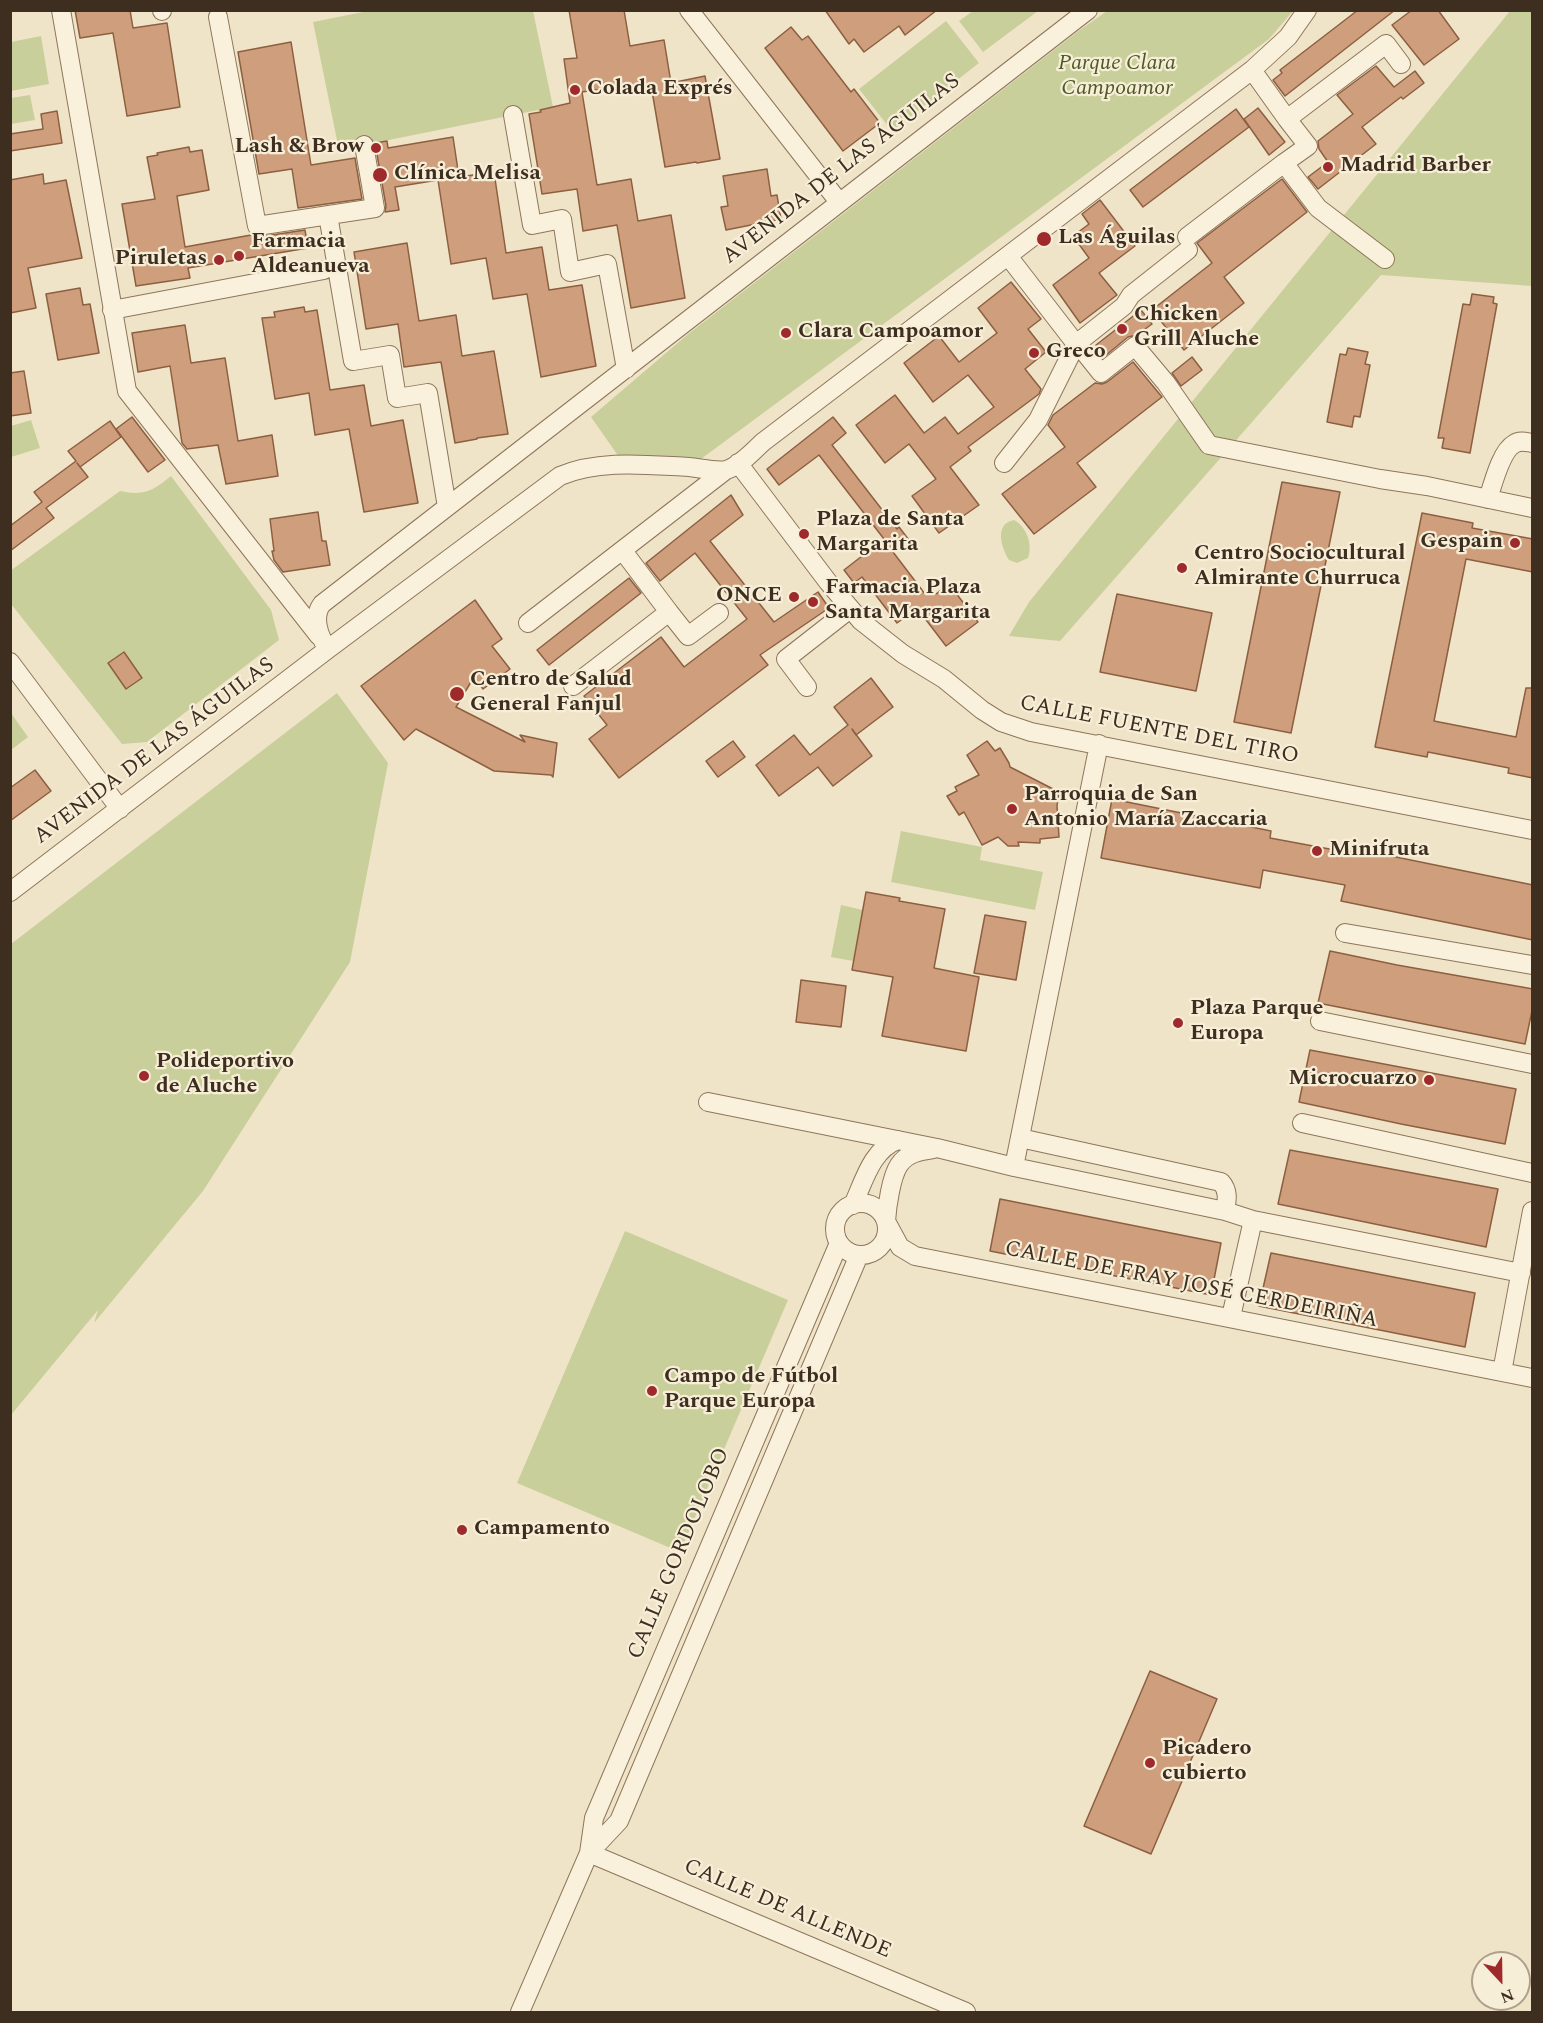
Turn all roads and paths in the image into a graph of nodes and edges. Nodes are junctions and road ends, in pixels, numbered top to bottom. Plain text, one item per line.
1 (61, 10) edge
2 (689, 10) edge
3 (1306, 10) edge
4 (1081, 13) edge
5 (218, 17) dead end
6 (1401, 64) dead end
7 (1252, 70) junction
8 (513, 115) dead end
9 (1287, 119) junction
10 (364, 145) dead end
11 (1284, 163) junction
12 (839, 202) junction
13 (328, 215) junction
14 (1008, 256) junction
15 (1385, 259) dead end
16 (324, 270) dead end
17 (112, 310) junction
18 (1081, 348) junction
19 (626, 369) junction
20 (1533, 443) edge
21 (1004, 463) dead end
22 (732, 467) junction
23 (1488, 499) junction
24 (447, 507) junction
25 (1533, 508) edge
26 (623, 551) junction
27 (850, 609) junction
28 (669, 612) junction
29 (719, 613) dead end
30 (528, 623) dead end
31 (325, 646) junction
32 (10, 662) edge
33 (573, 686) dead end
34 (807, 687) dead end
35 (1099, 744) junction
36 (120, 808) junction
37 (1533, 830) edge
38 (10, 892) edge
39 (1345, 933) dead end
40 (1533, 965) edge
41 (1320, 1021) dead end
42 (1533, 1064) edge
43 (708, 1102) dead end
44 (1302, 1123) dead end
45 (1020, 1138) junction
46 (898, 1140) junction
47 (937, 1148) junction
48 (1014, 1167) junction
49 (1533, 1173) edge
50 (853, 1204) junction
51 (1226, 1211) junction
52 (1533, 1211) edge
53 (1252, 1220) junction
54 (886, 1222) junction
55 (839, 1243) junction
56 (859, 1255) junction
57 (1521, 1273) junction
58 (1231, 1317) junction
59 (1502, 1372) junction
60 (1533, 1378) edge
61 (589, 1852) junction
62 (520, 2013) edge
63 (966, 2013) edge

1 - 17 street
2 - 12 street
3 - 7 street
4 - 12 street, AVENIDA DE LAS ÁGUILAS
5 - 13 street
6 - 9 street
7 - 9 street
7 - 14 street
8 - 19 street
9 - 11 street
10 - 13 street
11 - 15 street
11 - 18 street
12 - 19 street, AVENIDA DE LAS ÁGUILAS
13 - 24 street
14 - 18 street
14 - 22 street
16 - 17 street
17 - 31 street
18 - 21 street
18 - 23 street
19 - 24 street, AVENIDA DE LAS ÁGUILAS
20 - 23 street
22 - 26 street
22 - 27 street, CALLE FUENTE DEL TIRO
22 - 31 street, AVENIDA DE LAS ÁGUILAS
23 - 25 street
24 - 31 street, AVENIDA DE LAS ÁGUILAS
26 - 28 street
26 - 30 street
27 - 34 street
27 - 35 street, CALLE FUENTE DEL TIRO
28 - 29 street
28 - 33 street
31 - 36 street, AVENIDA DE LAS ÁGUILAS
32 - 36 street
35 - 37 street, CALLE FUENTE DEL TIRO
35 - 45 street
36 - 38 street, AVENIDA DE LAS ÁGUILAS
39 - 40 street
41 - 42 street
43 - 46 street
44 - 49 street
45 - 48 street
45 - 51 street
46 - 47 street
46 - 50 street
47 - 48 street
47 - 54 street
48 - 51 street
50 - 54 street
50 - 55 street
51 - 53 street
52 - 57 street
53 - 57 street
53 - 58 street
54 - 56 street
54 - 58 street, CALLE DE FRAY JOSÉ CERDEIRIÑA
55 - 56 street
55 - 61 street, CALLE GORDOLOBO
56 - 61 street, CALLE GORDOLOBO
57 - 59 street
58 - 59 street, CALLE DE FRAY JOSÉ CERDEIRIÑA
59 - 60 street, CALLE DE FRAY JOSÉ CERDEIRIÑA
61 - 62 street, CALLE GORDOLOBO
61 - 63 street, CALLE DE ALLENDE

